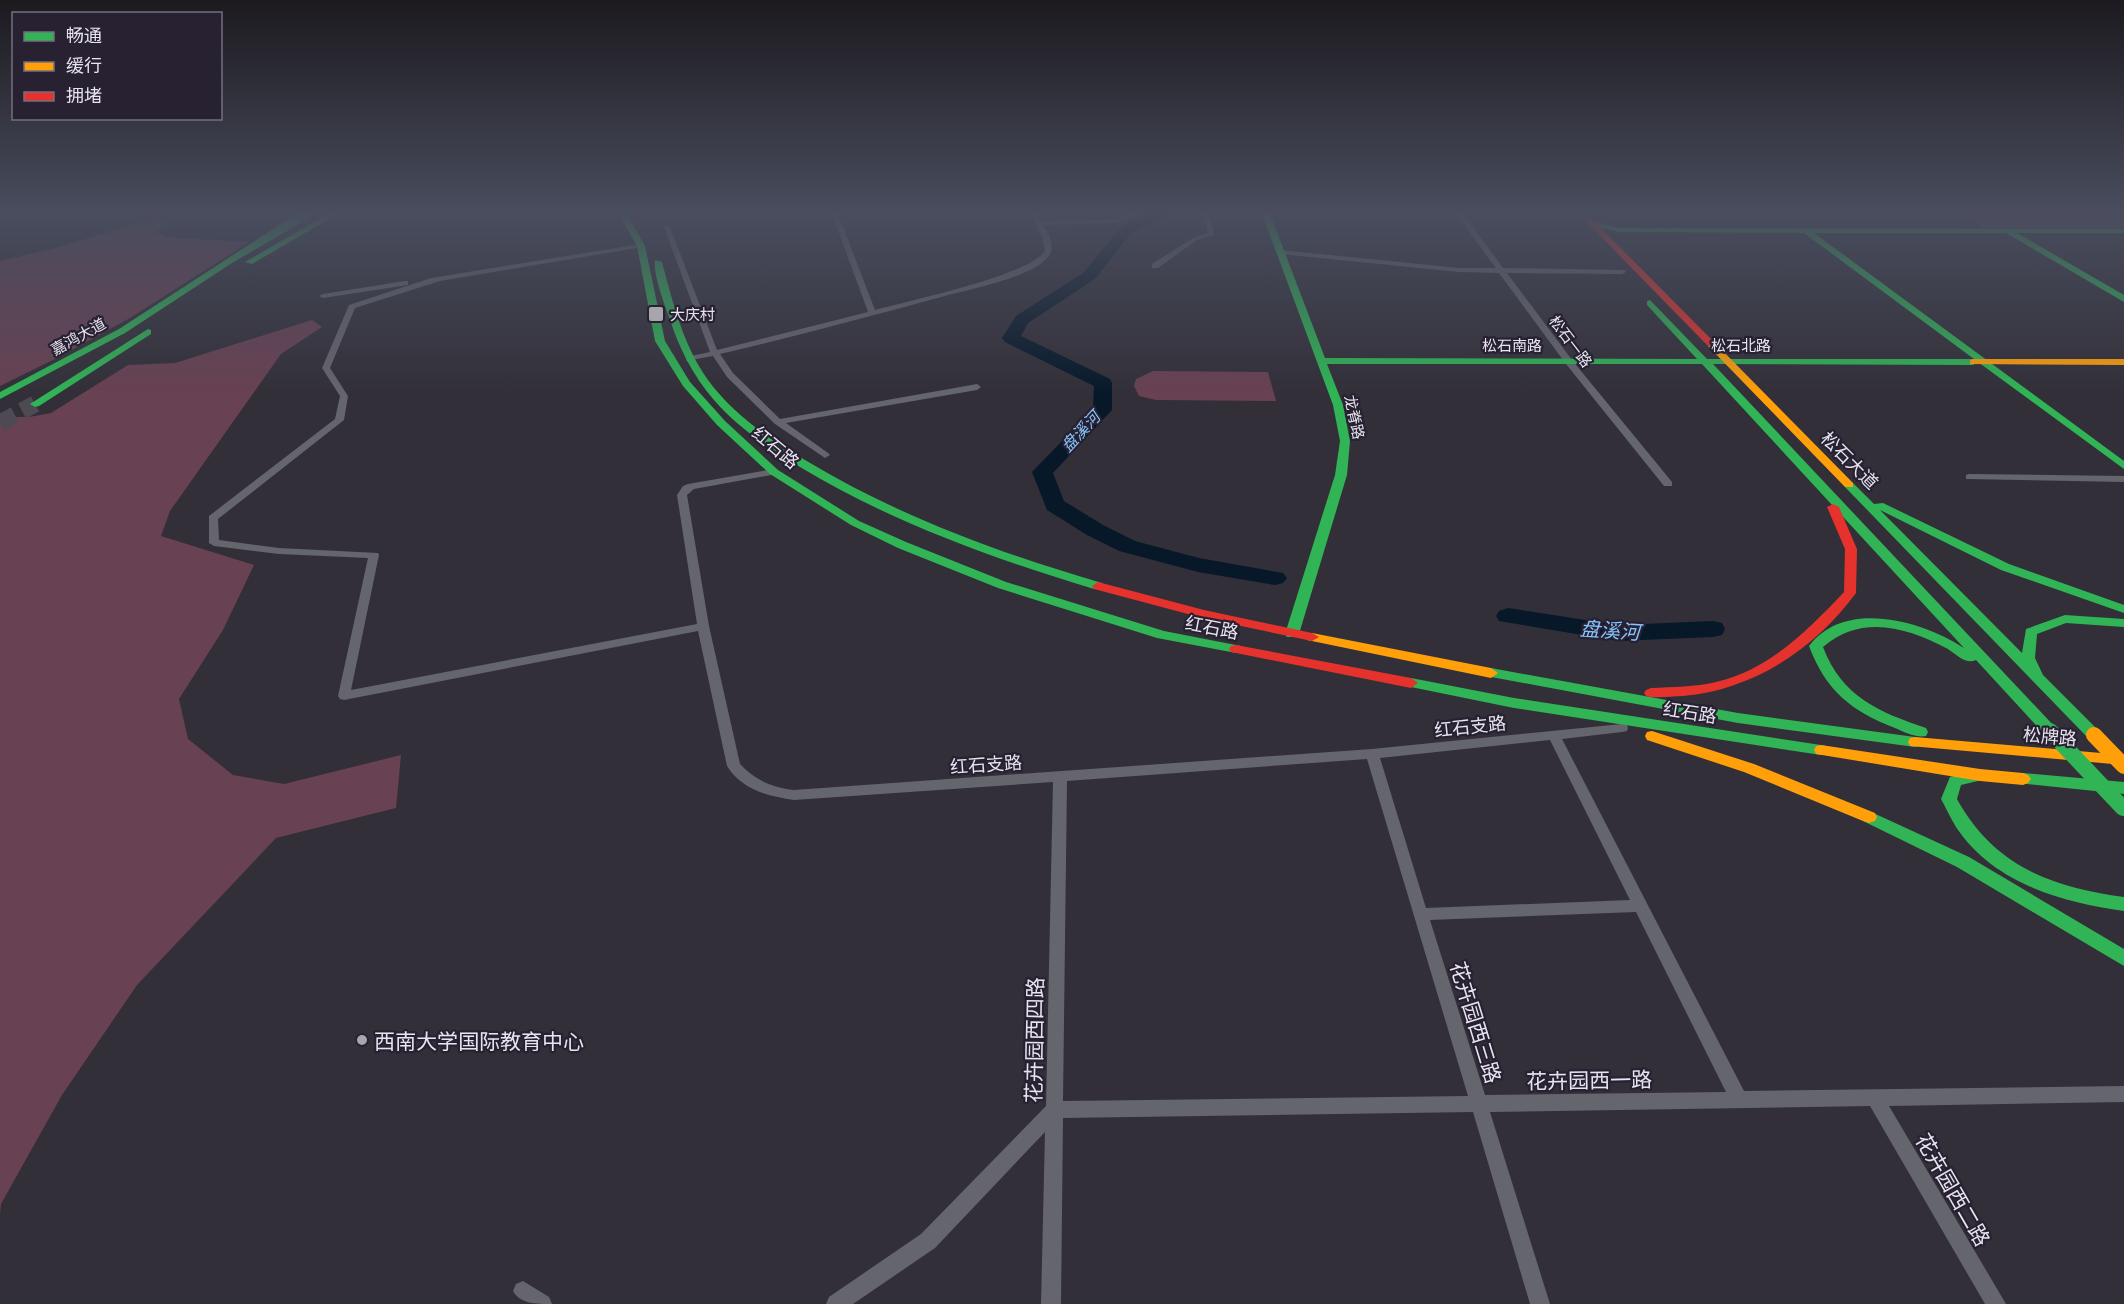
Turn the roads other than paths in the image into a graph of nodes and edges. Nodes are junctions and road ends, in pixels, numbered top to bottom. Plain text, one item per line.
1 (213, 272) edge
2 (236, 272) edge
3 (482, 272) edge
4 (645, 272) edge
5 (660, 272) edge
6 (684, 272) edge
7 (857, 272) edge
8 (1019, 272) edge
9 (1288, 272) edge
10 (1502, 272) joint
11 (1622, 272) joint
12 (1639, 272) edge
13 (1862, 272) edge
14 (2077, 272) edge
15 (438, 279) junction
16 (220, 284) dead end
17 (323, 296) dead end
18 (2124, 299) edge
19 (873, 314) junction
20 (159, 325) dead end
21 (714, 352) junction
22 (2124, 354) edge
23 (1979, 358) junction
24 (689, 359) junction
25 (1725, 359) junction
26 (1322, 361) junction
27 (1569, 362) junction
28 (1703, 362) junction
29 (2124, 362) edge
30 (977, 387) dead end
31 (0, 396) edge
32 (35, 404) tunnel mouth
33 (778, 422) junction
34 (825, 455) dead end
35 (2124, 466) edge
36 (774, 472) junction
37 (1969, 477) dead end
38 (2124, 479) edge
39 (1668, 484) dead end
40 (1827, 492) junction
41 (1856, 492) junction
42 (2124, 609) edge
43 (2124, 623) edge
44 (703, 626) junction
45 (1292, 634) junction
46 (1511, 676) junction
47 (2000, 678) junction
48 (2043, 682) junction
49 (1514, 703) junction
50 (1622, 728) junction
51 (1554, 735) junction
52 (1974, 748) junction
53 (1372, 754) junction
54 (2124, 760) edge
55 (2124, 766) edge
56 (1980, 775) junction
57 (1060, 778) junction
58 (2124, 788) edge
59 (2123, 809) edge
60 (2124, 904) edge
61 (1641, 906) junction
62 (1420, 914) junction
63 (2124, 958) edge
64 (2124, 1094) edge
65 (1874, 1097) junction
66 (1739, 1099) junction
67 (1478, 1104) junction
68 (1054, 1110) junction
69 (523, 1291) dead end
70 (542, 1304) edge
71 (836, 1304) edge
72 (1051, 1304) edge
73 (1540, 1304) edge
74 (1996, 1304) edge

1 - 31 main road, 嘉鸿大道
2 - 16 main road, 嘉鸿大道
3 - 15 street
4 - 36 main road, 红石路
5 - 24 main road, 红石路
6 - 21 street
7 - 19 street
8 - 19 street
9 - 26 main road, 龙脊路
10 - 11 street
10 - 27 street, 松石一路
11 - 28 main road
12 - 25 main road, 松石大道
13 - 23 main road
14 - 18 main road
15 - 17 street
15 - 44 street
19 - 21 street
20 - 32 main road, 嘉鸿大道
21 - 24 street
21 - 33 street
22 - 23 main road, 松石北路
23 - 25 main road, 松石北路
23 - 29 main road, 松石北路
23 - 35 main road
24 - 45 main road, 红石路
25 - 28 main road, 松石北路
25 - 41 main road, 松石大道
26 - 27 main road, 松石南路
26 - 45 main road, 龙脊路
27 - 28 main road, 松石南路
27 - 39 street, 松石一路
28 - 40 main road
30 - 33 street
33 - 34 street
36 - 44 street, 红石支路
36 - 49 main road, 红石路
37 - 38 street
40 - 46 main road
40 - 47 main road
41 - 42 main road
41 - 48 main road, 松石大道
43 - 48 main road
44 - 57 street, 红石支路
45 - 46 main road, 红石路
46 - 52 main road, 红石路
47 - 52 main road
47 - 59 main road, bridge
48 - 55 main road, 松石大道, bridge
49 - 50 main road
49 - 56 main road, 红石路
50 - 51 street, 红石支路
50 - 63 main road
51 - 53 street, 红石支路
51 - 61 street
52 - 54 main road, 松牌路
53 - 57 street, 红石支路
53 - 62 street, 花卉园西三路
56 - 58 main road
56 - 60 main road
57 - 68 street, 花卉园西四路
61 - 62 street
61 - 66 street
62 - 67 street, 花卉园西三路
64 - 65 street, 花卉园西一路
65 - 66 street, 花卉园西一路
65 - 74 street, 花卉园西二路
66 - 67 street, 花卉园西一路
67 - 68 street, 花卉园西一路
67 - 73 street, 花卉园西三路
68 - 71 street
68 - 72 street, 花卉园西四路
69 - 70 street

